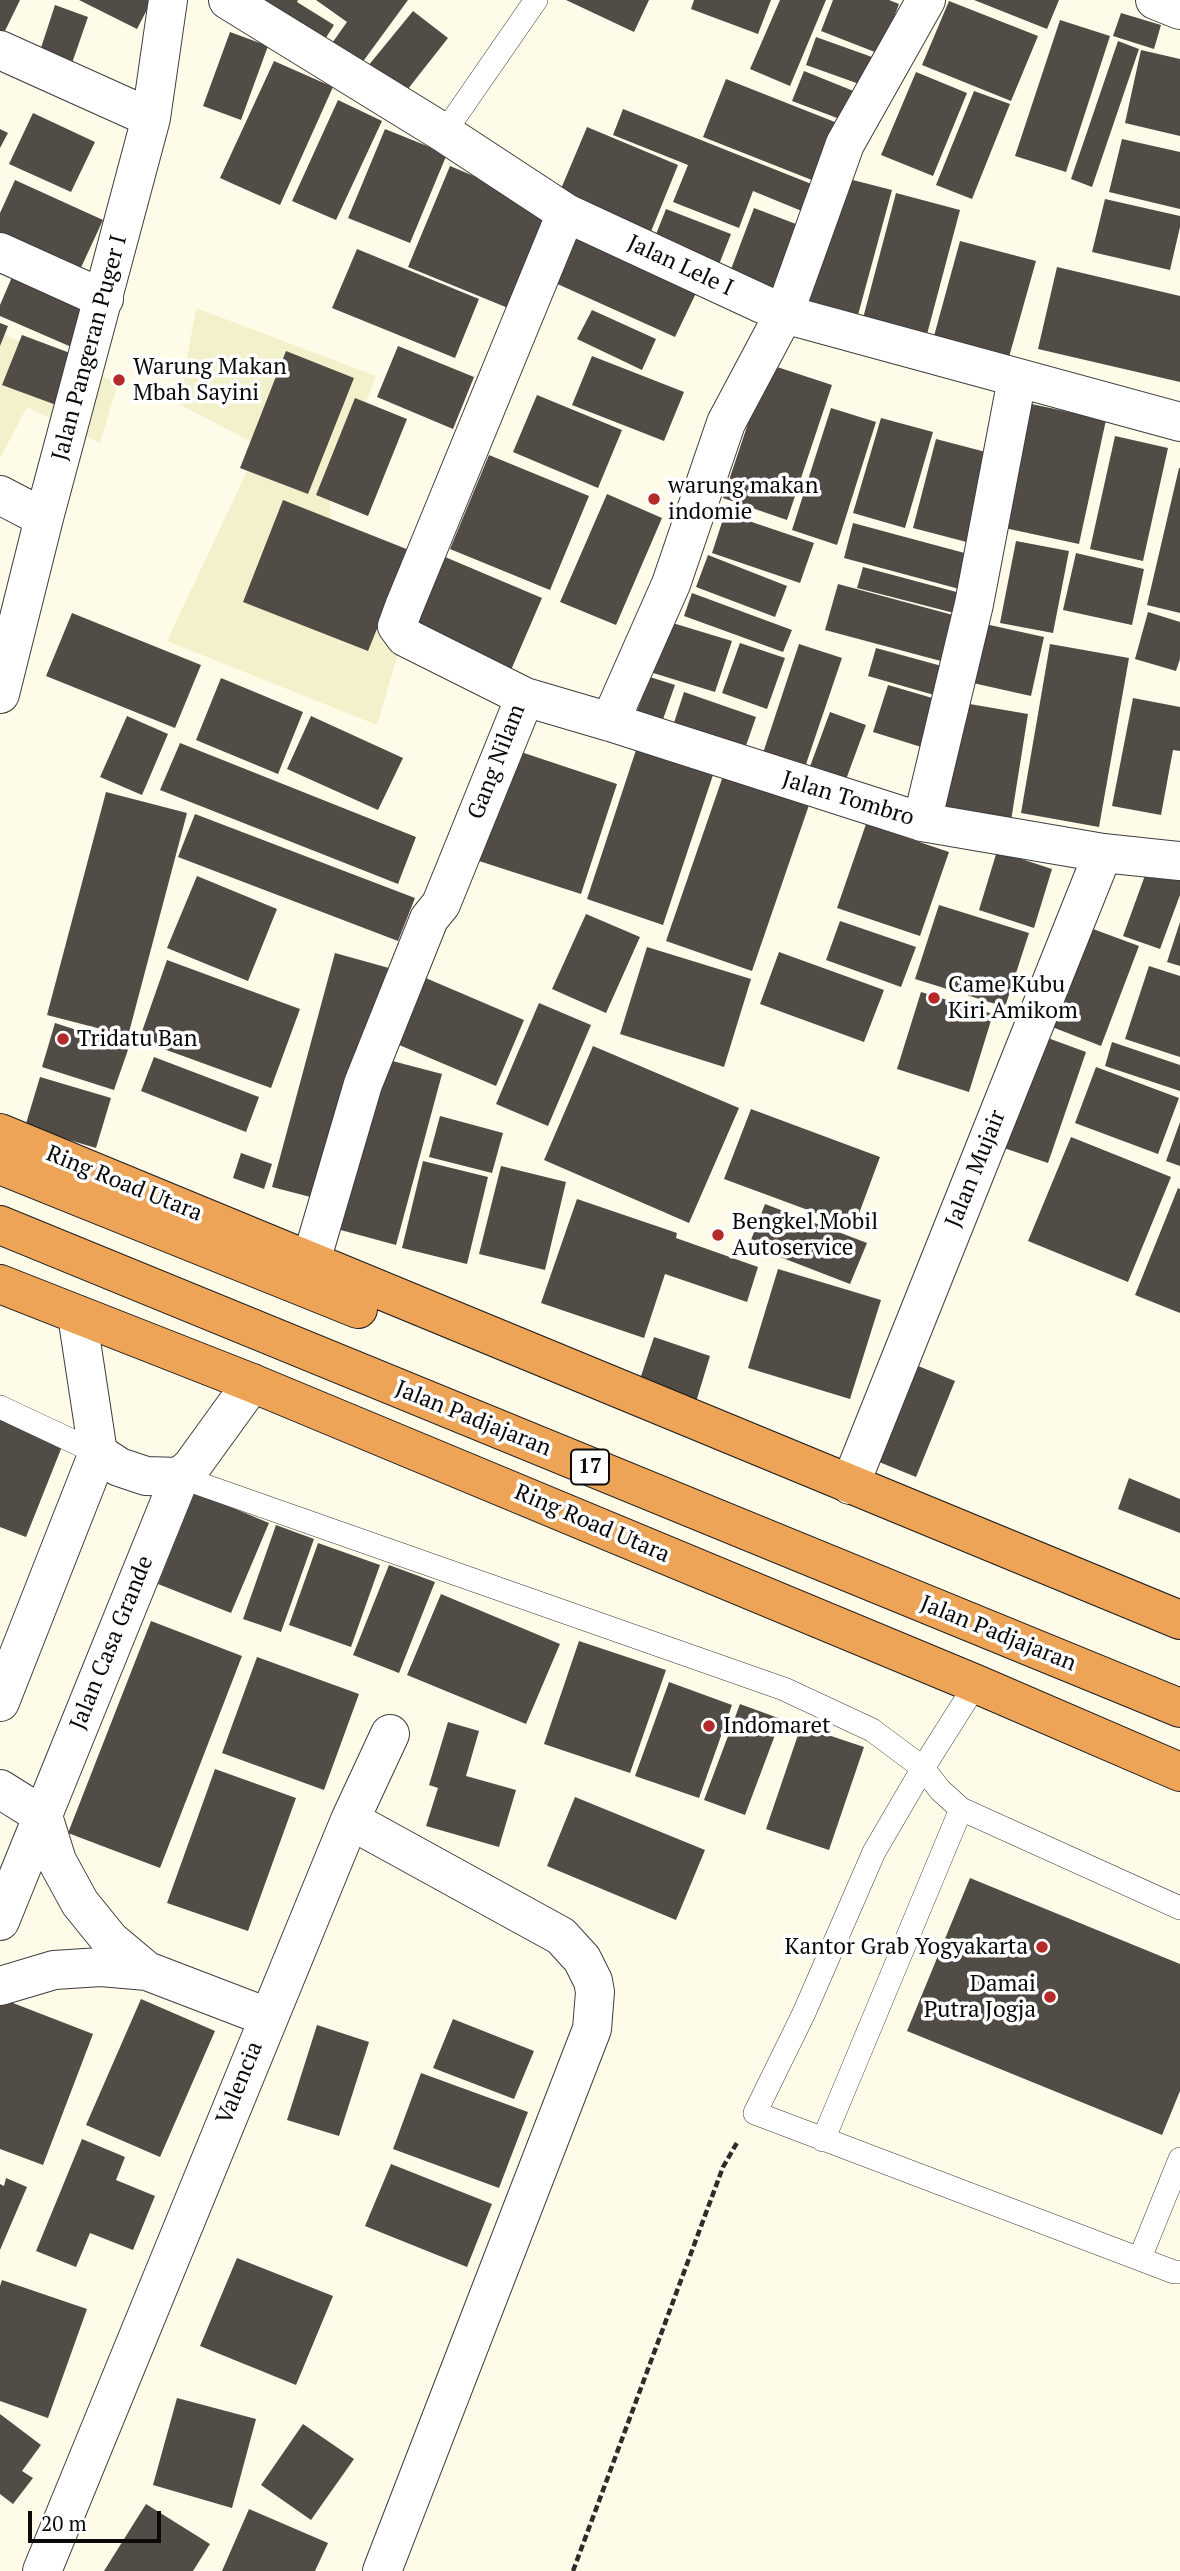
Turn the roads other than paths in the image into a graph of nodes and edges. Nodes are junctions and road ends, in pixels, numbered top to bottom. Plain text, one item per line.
1 (168, 0) edge
2 (229, 0) edge
3 (536, 0) edge
4 (926, 0) edge
5 (1155, 0) edge
6 (1180, 10) edge
7 (0, 50) edge
8 (151, 118) junction
9 (444, 133) junction
10 (566, 213) junction
11 (0, 252) edge
12 (103, 299) junction
13 (783, 314) junction
14 (1017, 379) junction
15 (1180, 422) edge
16 (0, 495) edge
17 (44, 518) junction
18 (1, 685) edge
19 (524, 697) junction
20 (610, 722) junction
21 (922, 822) junction
22 (1103, 853) junction
23 (1180, 861) edge
24 (0, 1133) edge
25 (0, 1165) edge
26 (0, 1225) edge
27 (312, 1261) junction
28 (0, 1284) edge
29 (77, 1315) junction
30 (252, 1383) junction
31 (597, 1393) junction
32 (0, 1407) edge
33 (454, 1411) junction
34 (98, 1453) junction
35 (435, 1459) junction
36 (180, 1477) junction
37 (850, 1485) junction
38 (1180, 1620) edge
39 (1180, 1645) edge
40 (976, 1684) junction
41 (0, 1702) edge
42 (1180, 1709) edge
43 (390, 1734) dead end
44 (923, 1768) junction
45 (1180, 1772) edge
46 (0, 1789) edge
47 (961, 1809) junction
48 (43, 1816) junction
49 (350, 1820) junction
50 (1180, 1908) edge
51 (0, 1921) edge
52 (147, 1971) junction
53 (0, 1986) edge
54 (267, 2017) junction
55 (823, 2140) junction
56 (1180, 2159) edge
57 (1140, 2258) junction
58 (1180, 2272) edge
59 (42, 2571) edge
60 (382, 2571) edge

1 - 8 street, Jalan Pangeran Puger I
2 - 9 street, Jalan Lele I
3 - 9 lane
4 - 13 street
5 - 6 street
7 - 8 street
8 - 12 street, Jalan Pangeran Puger I
9 - 10 street, Jalan Lele I
10 - 13 street, Jalan Lele I
10 - 19 street, Gang Nilam
11 - 12 street
12 - 17 street, Jalan Pangeran Puger I
13 - 14 street, Jalan Lele I
13 - 20 street
14 - 15 street, Jalan Lele I
14 - 21 street
16 - 17 street
17 - 18 street, Jalan Pangeran Puger I
19 - 20 street, Jalan Tombro
19 - 27 street, Gang Nilam
20 - 21 street, Jalan Tombro
21 - 22 street, Jalan Tombro
22 - 23 street, Jalan Tombro
22 - 37 street, Jalan Mujair
24 - 27 highway, Ring Road Utara
25 - 31 highway
26 - 33 highway, Jalan Padjajaran / 17
27 - 31 highway, Ring Road Utara
28 - 29 highway, Ring Road Utara
29 - 30 highway, Ring Road Utara
29 - 34 street
30 - 35 highway, Ring Road Utara
30 - 36 street, Jalan Casa Grande
31 - 37 highway, Ring Road Utara
31 - 39 highway
32 - 34 lane
33 - 35 highway
33 - 42 highway, Jalan Padjajaran / 17
34 - 36 street
34 - 41 street
35 - 40 highway, Ring Road Utara
36 - 44 lane
36 - 48 street, Jalan Casa Grande
37 - 38 highway, Ring Road Utara
40 - 44 lane
40 - 45 highway, Ring Road Utara
43 - 49 street, Valencia
44 - 47 lane
44 - 55 lane
46 - 48 street
47 - 50 lane
47 - 55 lane
48 - 51 street, Jalan Casa Grande
48 - 52 street
49 - 54 street, Valencia
49 - 60 street
52 - 53 street
52 - 54 street
54 - 59 street, Valencia
55 - 57 lane
56 - 57 lane
57 - 58 lane

